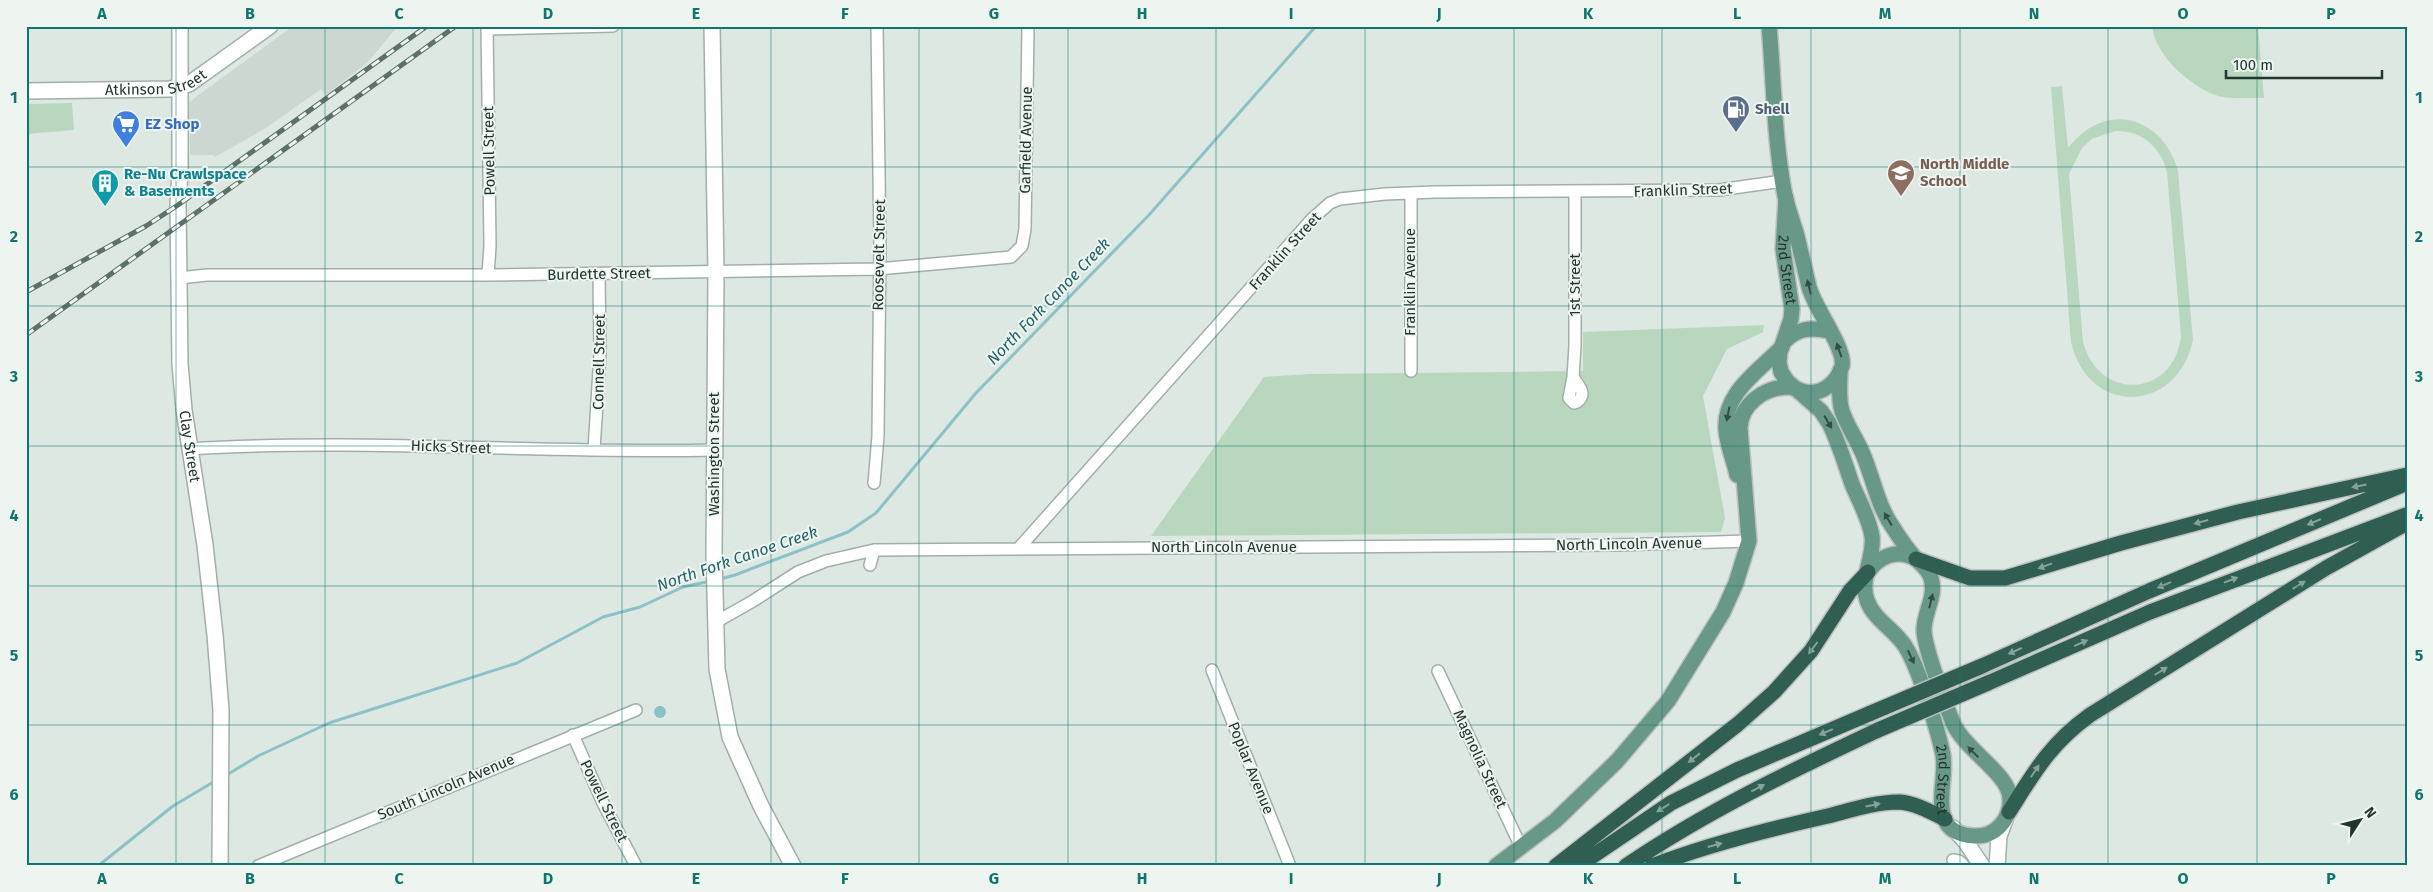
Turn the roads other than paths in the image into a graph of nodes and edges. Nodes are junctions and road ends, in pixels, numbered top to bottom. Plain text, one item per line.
1 (180, 26) edge
2 (270, 26) edge
3 (613, 26) edge
4 (712, 26) edge
5 (878, 26) edge
6 (1028, 26) edge
7 (1769, 26) edge
8 (487, 28) edge
9 (181, 86) junction
10 (26, 92) edge
11 (1783, 181) junction
12 (1411, 193) junction
13 (1574, 193) junction
14 (1786, 198) junction
15 (1017, 252) joint
16 (878, 270) junction
17 (716, 272) junction
18 (599, 274) junction
19 (488, 275) junction
20 (179, 278) junction
21 (1829, 331) junction
22 (1783, 345) junction
23 (1411, 371) dead end
24 (1840, 372) junction
25 (1572, 377) dead end
26 (1795, 388) junction
27 (189, 449) junction
28 (594, 450) junction
29 (714, 450) junction
30 (2407, 475) edge
31 (2407, 482) edge
32 (874, 483) dead end
33 (1745, 506) junction
34 (2407, 514) edge
35 (2407, 523) edge
36 (1749, 541) junction
37 (1018, 548) junction
38 (874, 550) junction
39 (1916, 559) junction
40 (870, 564) dead end
41 (1868, 572) junction
42 (716, 622) junction
43 (1212, 670) dead end
44 (1438, 671) dead end
45 (636, 710) dead end
46 (573, 735) junction
47 (2007, 816) junction
48 (1949, 824) junction
49 (1521, 847) junction
50 (220, 866) edge
51 (258, 866) edge
52 (636, 866) edge
53 (793, 866) edge
54 (1290, 866) edge
55 (1496, 866) edge
56 (1556, 866) edge
57 (1578, 866) edge
58 (1626, 866) edge
59 (1652, 866) edge
60 (1982, 866) edge
61 (1998, 866) edge

1 - 9 street, Clay Street
2 - 9 street, Atkinson Street
3 - 8 street
4 - 17 street, Washington Street
5 - 16 street, Roosevelt Street
6 - 15 street, Garfield Avenue
7 - 11 main road, 2nd Street
8 - 19 street, Powell Street
9 - 10 street, Atkinson Street
9 - 20 street, Clay Street
11 - 13 street, Franklin Street
11 - 14 main road, 2nd Street
12 - 13 street, Franklin Street
12 - 23 street, Franklin Avenue
12 - 37 street, Franklin Street
13 - 25 street, 1st Street
21 -> 14 main road, 2nd Street
14 - 22 main road, 2nd Street
15 - 16 street, Burdette Street
16 - 17 street, Burdette Street
16 - 32 street, Roosevelt Street
17 - 18 street, Burdette Street
17 - 29 street, Washington Street
18 - 19 street, Burdette Street
18 - 28 street, Connell Street
19 - 20 street, Burdette Street
20 - 27 street, Clay Street
21 - 22 main road
24 -> 21 main road, 2nd Street
22 - 26 main road, 2nd Street
22 -> 33 main road
24 - 26 main road
39 -> 24 main road, 2nd Street
26 - 33 main road
26 -> 41 main road, 2nd Street
27 - 28 street, Hicks Street
27 - 50 street, Clay Street
28 - 29 street, Hicks Street
29 - 42 street, Washington Street
30 -> 39 highway
31 -> 57 highway, bridge
33 - 36 main road
58 -> 34 highway, bridge
47 -> 35 highway
36 - 37 street, North Lincoln Avenue
36 - 49 main road
37 - 38 street, North Lincoln Avenue
38 - 40 street
38 - 42 street, North Lincoln Avenue
39 - 41 main road
47 -> 39 main road, 2nd Street
41 -> 48 main road, 2nd Street
41 -> 56 highway
42 - 53 street, Washington Street
43 - 54 street, Poplar Avenue
44 - 49 street, Magnolia Street
45 - 46 street, South Lincoln Avenue
46 - 51 street, South Lincoln Avenue
46 - 52 street, Powell Street
47 - 48 main road, 2nd Street
47 - 61 street
59 -> 48 highway
48 - 60 street
49 - 55 main road

